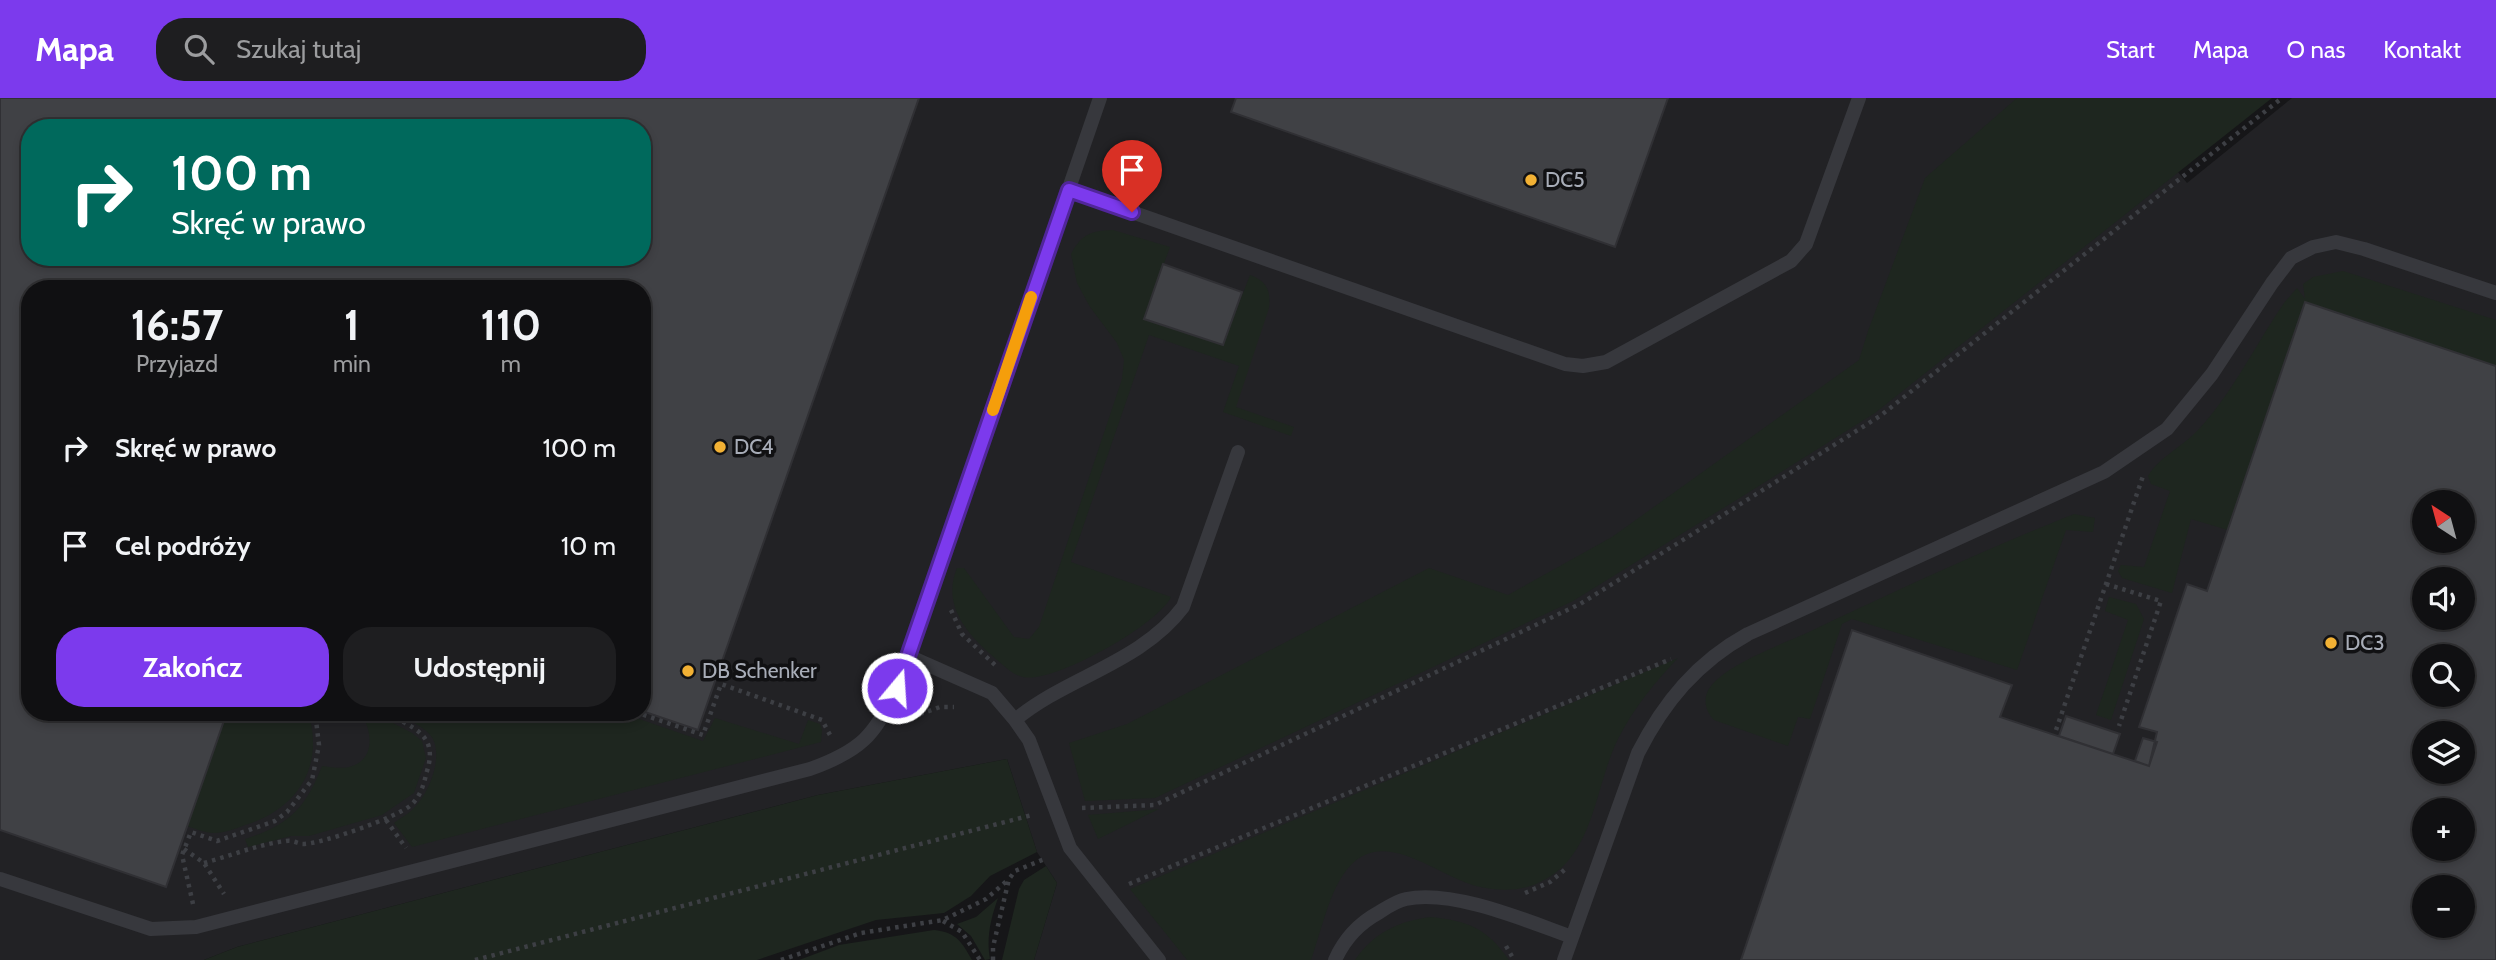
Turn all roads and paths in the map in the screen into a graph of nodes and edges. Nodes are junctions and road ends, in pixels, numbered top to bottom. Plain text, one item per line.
1 (1100, 98) edge
2 (1859, 98) edge
3 (2282, 98) edge
4 (1069, 190) junction
5 (2496, 293) edge
6 (1238, 452) dead end
7 (2146, 467) dead end
8 (2106, 584) junction
9 (950, 606) dead end
10 (908, 656) junction
11 (1675, 657) dead end
12 (999, 668) dead end
13 (651, 717) edge
14 (1015, 720) junction
15 (316, 721) edge
16 (400, 721) edge
17 (2119, 726) dead end
18 (2056, 730) dead end
19 (826, 745) dead end
20 (1056, 809) junction
21 (1082, 818) dead end
22 (386, 820) junction
23 (184, 849) junction
24 (408, 851) dead end
25 (204, 863) junction
26 (1026, 866) dead end
27 (0, 879) edge
28 (1009, 879) junction
29 (1125, 886) dead end
30 (227, 898) dead end
31 (194, 907) dead end
32 (943, 920) junction
33 (1572, 937) junction
34 (1506, 946) dead end
35 (475, 960) edge
36 (780, 960) edge
37 (980, 960) edge
38 (993, 960) edge
39 (1159, 960) edge
40 (1335, 960) edge
41 (1514, 960) edge
42 (1564, 960) edge

1 - 4 lane
2 - 4 lane
3 - 21 path
4 - 10 lane
5 - 33 lane
6 - 14 lane
7 - 8 path
8 - 17 path
8 - 18 path
9 - 12 path
10 - 14 lane
10 - 27 lane
11 - 29 path
13 - 19 path
14 - 20 lane
15 - 23 path
16 - 22 path
20 - 35 path
20 - 39 lane
22 - 24 path
22 - 25 path
23 - 25 path
23 - 31 path
25 - 30 path
26 - 28 path
28 - 32 path
28 - 38 path
32 - 36 path
32 - 37 path
33 - 40 lane
33 - 42 lane
34 - 41 path

